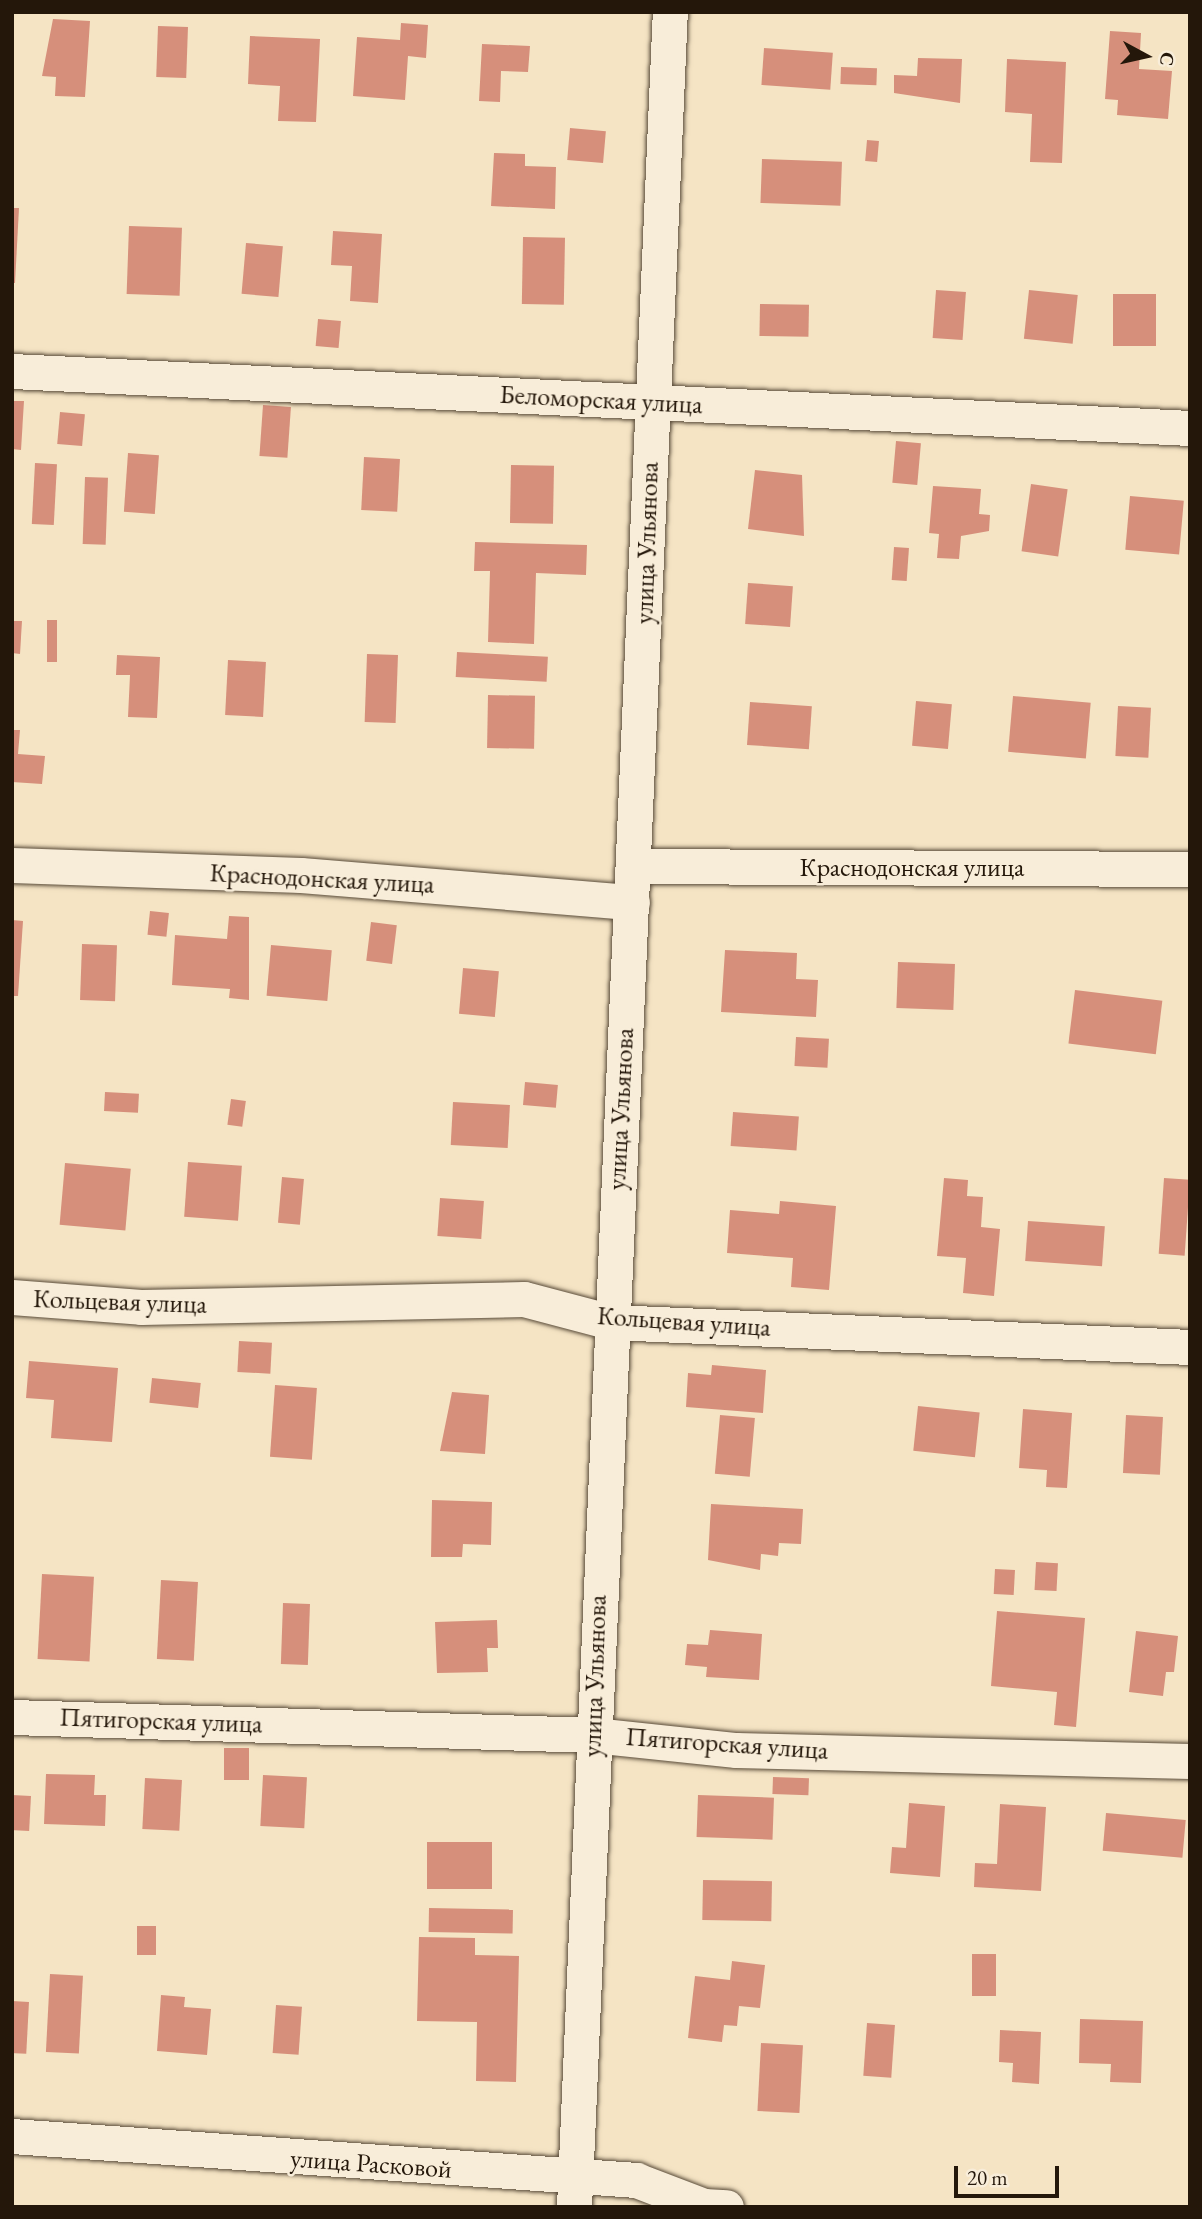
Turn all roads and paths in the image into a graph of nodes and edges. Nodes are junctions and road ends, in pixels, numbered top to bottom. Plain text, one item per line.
1 (670, 12) edge
2 (12, 372) edge
3 (653, 402) junction
4 (1190, 428) edge
5 (12, 866) edge
6 (634, 866) junction
7 (1190, 869) edge
8 (632, 902) junction
9 (12, 1297) edge
10 (611, 1322) junction
11 (1190, 1347) edge
12 (12, 1717) edge
13 (593, 1735) junction
14 (1190, 1761) edge
15 (12, 2136) edge
16 (575, 2192) edge
17 (726, 2207) edge

1 - 3 street, улица Ульянова
2 - 3 street, Беломорская улица
3 - 4 street, Беломорская улица
3 - 6 street, улица Ульянова
5 - 8 street, Краснодонская улица
6 - 7 street, Краснодонская улица
6 - 8 street, улица Ульянова
8 - 10 street, улица Ульянова
9 - 10 street, Кольцевая улица
10 - 11 street, Кольцевая улица
10 - 13 street, улица Ульянова
12 - 13 street, Пятигорская улица
13 - 14 street, Пятигорская улица
13 - 16 street, улица Ульянова
15 - 16 street, улица Расковой
16 - 17 street, улица Расковой

